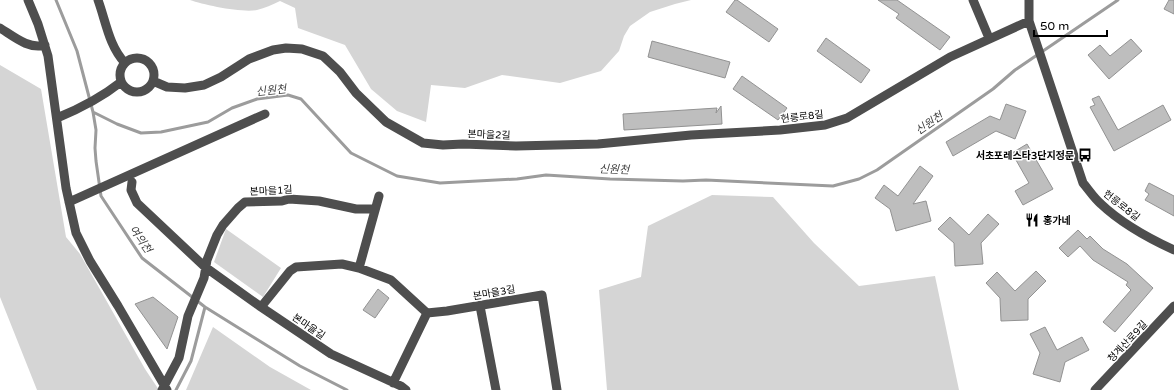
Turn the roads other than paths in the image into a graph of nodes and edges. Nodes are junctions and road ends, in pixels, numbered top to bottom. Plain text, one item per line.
1 (28, 0) edge
2 (98, 0) edge
3 (973, 0) edge
4 (1029, 0) edge
5 (1029, 21) junction
6 (0, 28) edge
7 (989, 38) junction
8 (45, 45) junction
9 (125, 63) junction
10 (153, 81) junction
11 (121, 82) junction
12 (265, 114) dead end
13 (57, 118) junction
14 (576, 144) joint
15 (132, 182) dead end
16 (379, 196) dead end
17 (69, 202) junction
18 (375, 210) junction
19 (1174, 250) edge
20 (205, 268) junction
21 (359, 268) junction
22 (480, 306) junction
23 (1174, 306) edge
24 (261, 307) junction
25 (427, 313) junction
26 (394, 380) junction
27 (164, 389) edge
28 (406, 390) edge
29 (496, 390) edge
30 (558, 390) edge
31 (1095, 390) edge

1 - 8 street
2 - 9 street
3 - 7 street
4 - 5 street
5 - 7 street, 헌릉로8길
5 - 19 street, 헌릉로8길
6 - 8 street
7 - 14 street, 헌릉로8길
8 - 13 street
9 - 10 street
9 - 11 street
10 - 11 street
10 - 14 street, 본마을2길
11 - 13 street
12 - 17 street
13 - 17 street
15 - 20 street, 본마을길
16 - 18 street
17 - 27 street
18 - 20 street, 본마을1길
18 - 21 street
20 - 24 street, 본마을길
20 - 27 street
21 - 24 street
21 - 25 street
22 - 25 street, 본마을3길
22 - 29 street
22 - 30 street, 본마을3길
23 - 31 street, 청계산로9길
24 - 26 street, 본마을길
25 - 26 street
26 - 28 street, 본마을길

